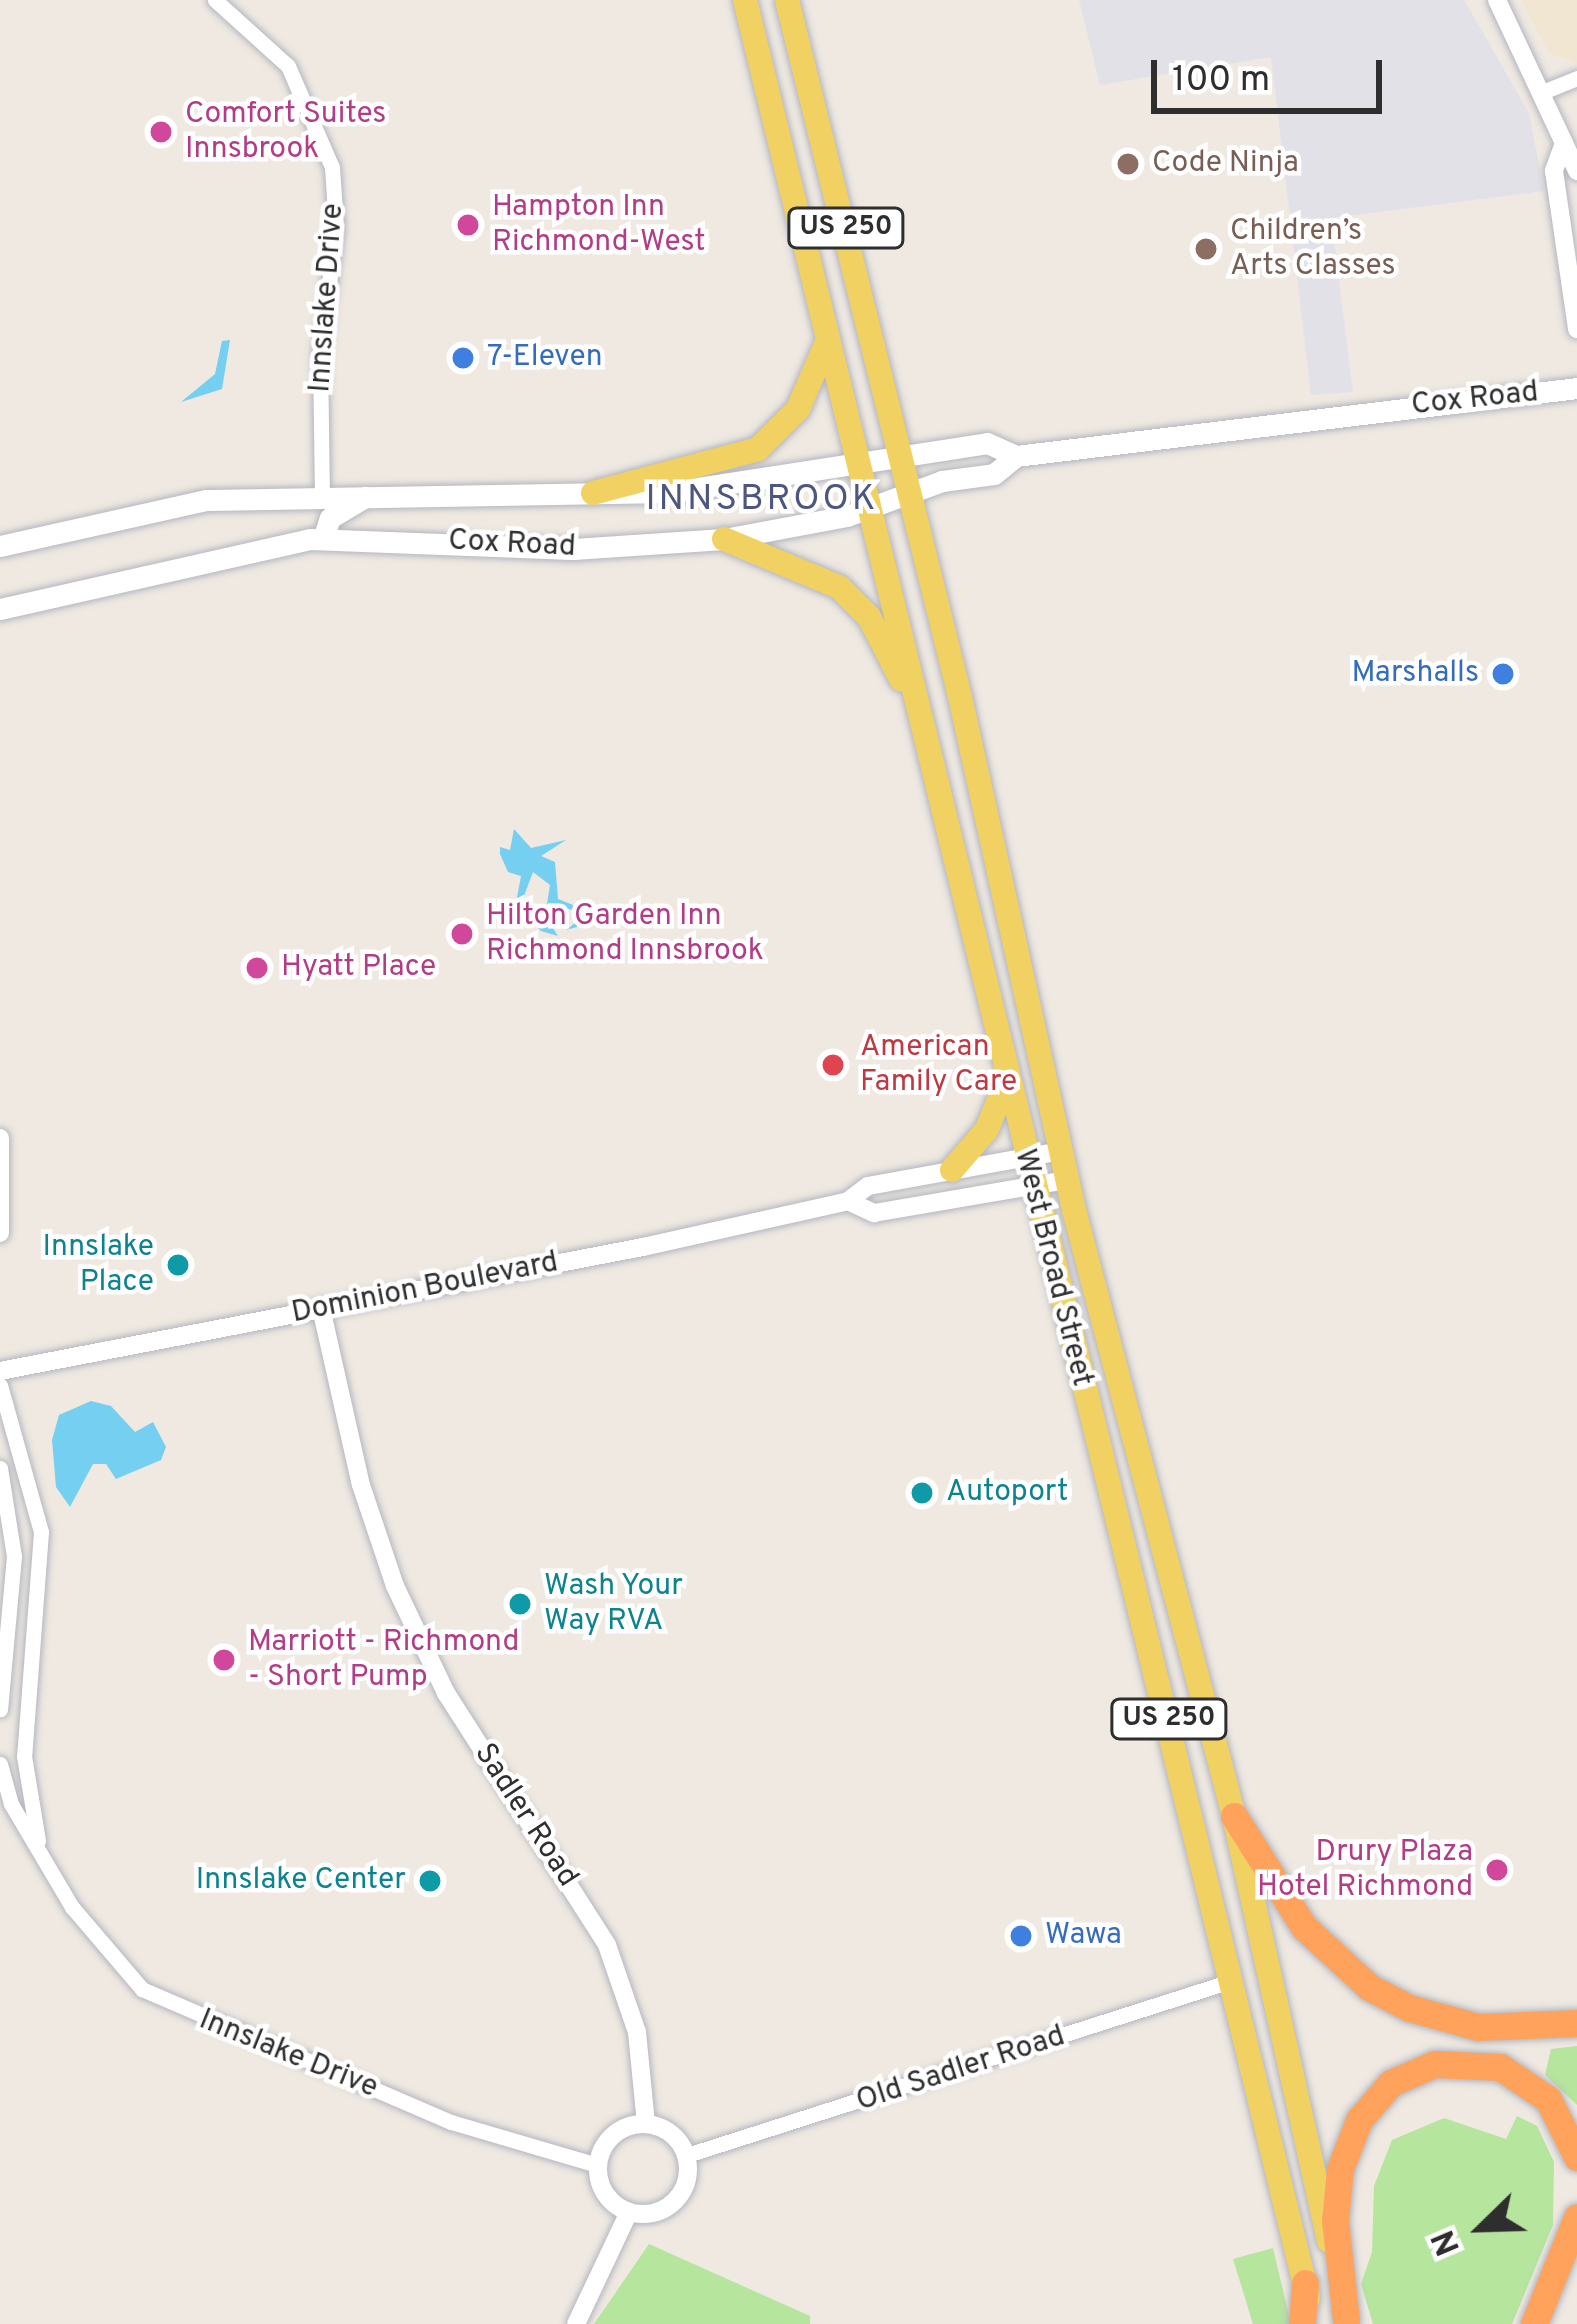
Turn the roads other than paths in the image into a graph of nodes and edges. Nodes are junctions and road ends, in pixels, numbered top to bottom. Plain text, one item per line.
1 (215, 0) edge
2 (745, 0) edge
3 (787, 0) edge
4 (1497, 0) edge
5 (1577, 78) edge
6 (1545, 91) junction
7 (1564, 143) junction
8 (1577, 171) edge
9 (1577, 329) edge
10 (827, 342) junction
11 (1577, 388) edge
12 (902, 456) junction
13 (1016, 457) junction
14 (856, 463) junction
15 (911, 493) junction
16 (371, 494) junction
17 (593, 494) junction
18 (322, 496) junction
19 (868, 509) junction
20 (322, 538) junction
21 (724, 539) junction
22 (291, 543) junction
23 (0, 545) edge
24 (0, 609) edge
25 (913, 694) junction
26 (1006, 1083) junction
27 (0, 1138) edge
28 (1060, 1150) junction
29 (1024, 1157) junction
30 (952, 1170) junction
31 (1067, 1180) junction
32 (1031, 1185) junction
33 (848, 1201) junction
34 (0, 1233) edge
35 (322, 1308) junction
36 (0, 1371) edge
37 (0, 1384) edge
38 (0, 1468) edge
39 (0, 1709) edge
40 (0, 1764) edge
41 (1234, 1816) junction
42 (41, 1856) junction
43 (1234, 1980) junction
44 (1577, 2023) edge
45 (646, 2123) junction
46 (686, 2155) junction
47 (1577, 2157) edge
48 (598, 2165) junction
49 (629, 2212) junction
50 (1577, 2217) edge
51 (1577, 2280) edge
52 (1305, 2283) junction
53 (1347, 2322) edge
54 (576, 2324) edge
55 (1302, 2324) edge
56 (1314, 2324) edge
57 (1534, 2324) edge
58 (1553, 2324) edge

1 - 18 street, Innslake Drive
2 - 10 main road, West Broad Street / US 250
3 - 12 main road, West Broad Street / US 250
4 - 6 street
5 - 6 street
6 - 7 street
7 - 8 street
7 - 9 street
10 - 14 main road, West Broad Street / US 250
10 - 17 main road
11 - 13 main road, Cox Road
12 - 13 main road, Cox Road
12 - 14 main road, Cox Road
12 - 15 main road, West Broad Street / US 250
13 - 15 main road, Cox Road
14 - 17 main road, Cox Road
14 - 19 main road, West Broad Street / US 250
15 - 19 main road, Cox Road
15 - 28 main road, West Broad Street / US 250
16 - 17 main road, Cox Road
16 - 18 main road, Cox Road
16 - 20 main road
18 - 22 main road
18 - 23 main road, Cox Road
19 - 21 main road, Cox Road
19 - 25 main road, West Broad Street / US 250
20 - 21 main road, Cox Road
20 - 22 main road, Cox Road
21 - 25 main road
22 - 24 main road, Cox Road
25 - 26 main road, West Broad Street / US 250
26 - 29 main road, West Broad Street / US 250
26 - 30 main road
27 - 34 street
28 - 29 street, Dominion Boulevard
28 - 31 main road, West Broad Street / US 250
29 - 30 street, Dominion Boulevard
29 - 32 main road, West Broad Street / US 250
30 - 33 street, Dominion Boulevard
31 - 32 street, Dominion Boulevard
31 - 41 main road, West Broad Street / US 250
32 - 33 street, Dominion Boulevard
32 - 43 main road, West Broad Street / US 250
33 - 35 street, Dominion Boulevard
35 - 36 street, Dominion Boulevard
35 - 45 street, Sadler Road
37 - 42 street, Innslake Drive
38 - 39 street
40 - 42 street, Innslake Drive
41 - 44 highway
41 - 53 main road, West Broad Street / US 250
42 - 48 street, Innslake Drive
43 - 46 street, Old Sadler Road
43 - 52 main road, West Broad Street / US 250
45 - 46 street
45 - 48 street
46 - 49 street
47 - 53 highway
48 - 49 street
49 - 54 street
50 - 57 highway
51 - 58 highway
52 - 55 highway
52 - 56 main road, West Broad Street / US 250

